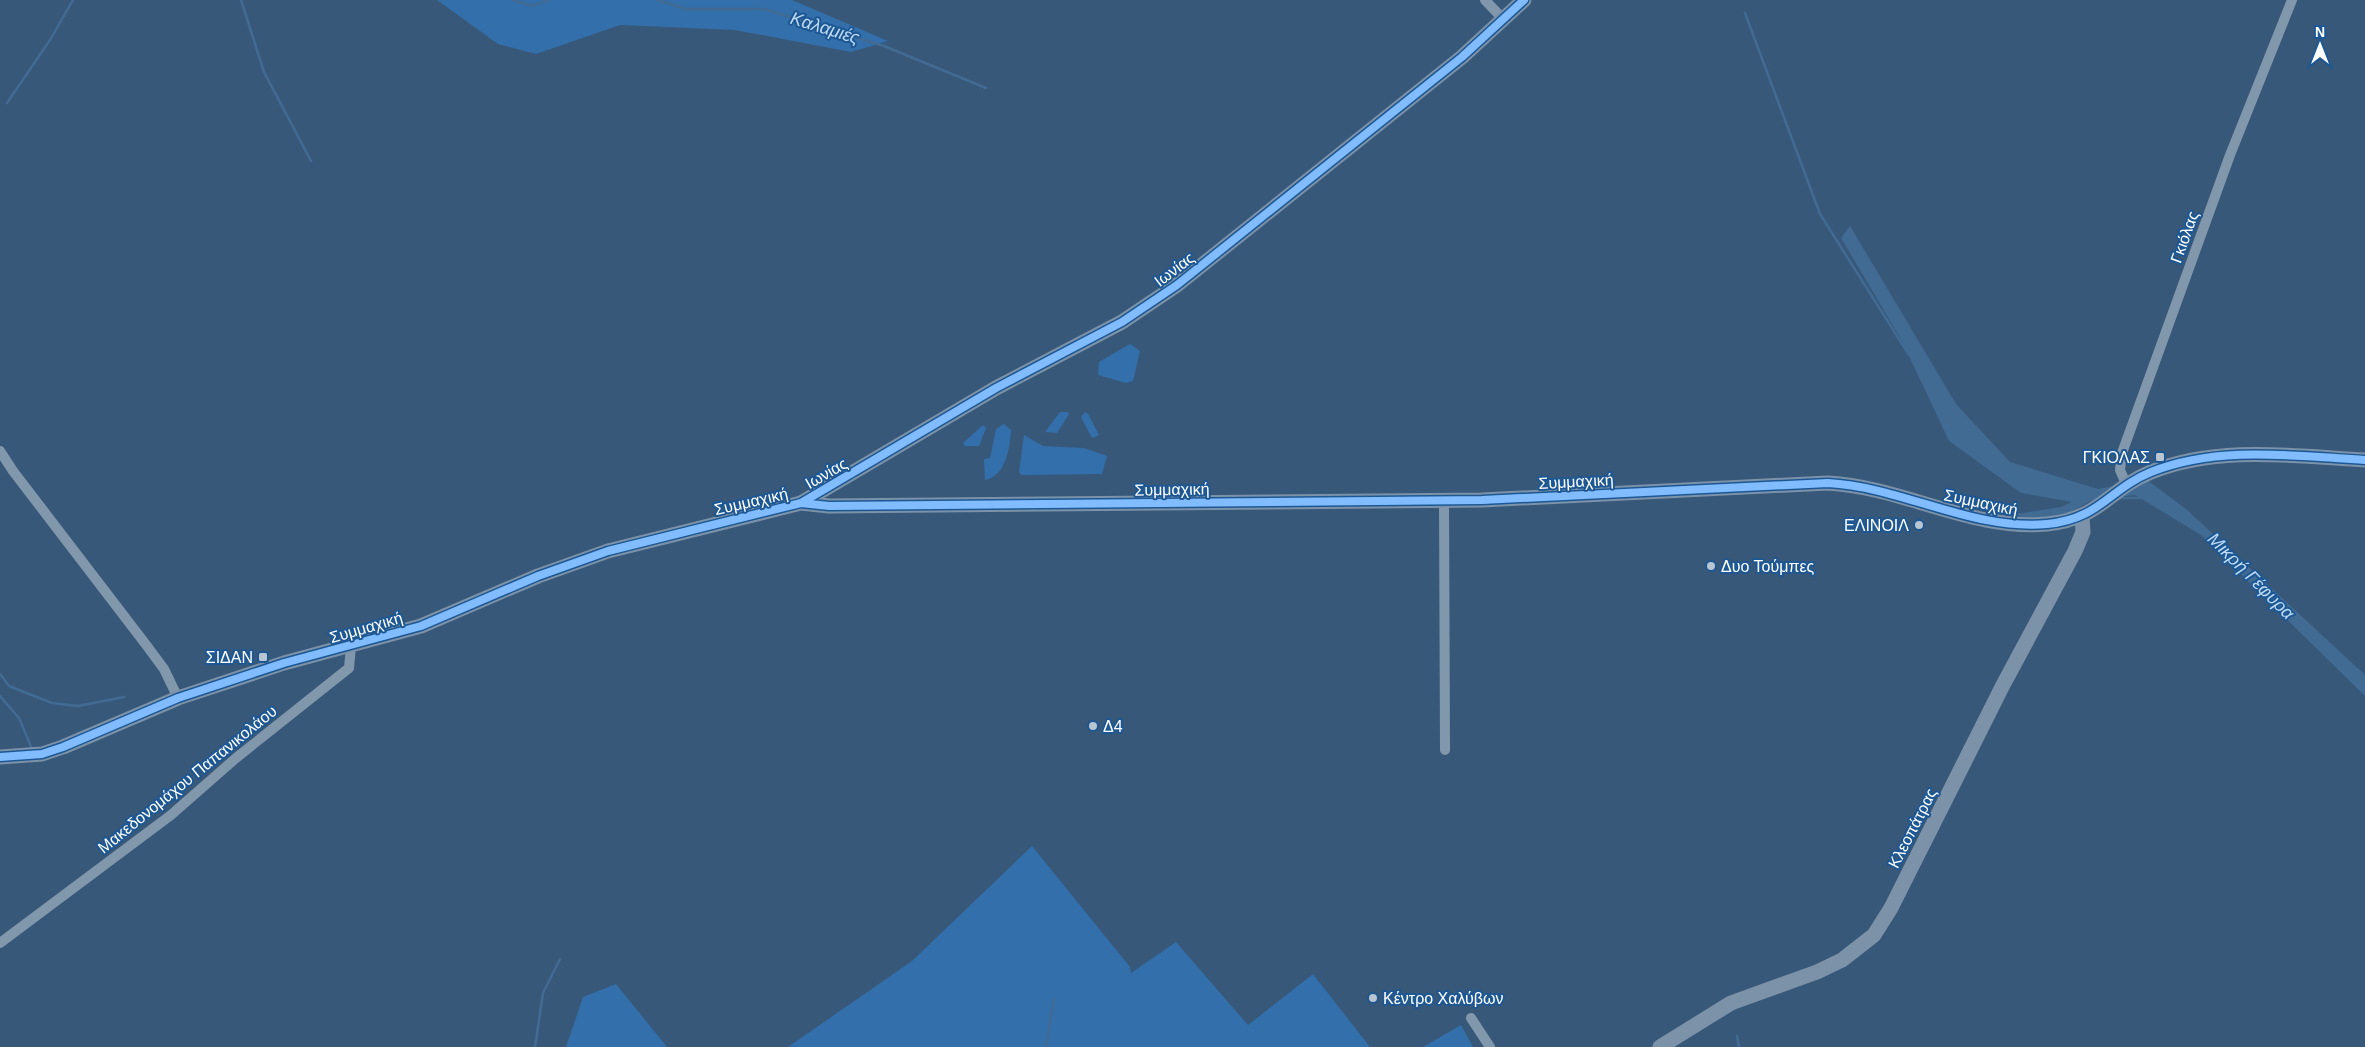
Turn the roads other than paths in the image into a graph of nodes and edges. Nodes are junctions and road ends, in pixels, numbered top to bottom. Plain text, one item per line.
1 (1485, 0) edge
2 (1524, 0) edge
3 (2292, 0) edge
4 (1503, 19) junction
5 (0, 451) edge
6 (2365, 460) edge
7 (2127, 486) junction
8 (827, 488) junction
9 (1444, 500) junction
10 (801, 503) junction
11 (829, 506) junction
12 (2082, 517) junction
13 (351, 646) junction
14 (178, 698) junction
15 (1445, 750) dead end
16 (0, 757) edge
17 (0, 942) edge
18 (1472, 1018) dead end
19 (1490, 1047) edge
20 (1660, 1047) edge

1 - 4 street
2 - 4 street, Ιωνίας
3 - 7 street, Γκιόλας
4 - 8 street, Ιωνίας
5 - 14 street
6 - 7 street, Συμμαχική
7 - 12 street, Συμμαχική
8 - 10 street, Ιωνίας
8 - 11 street
9 - 11 street, Συμμαχική
9 - 12 street, Συμμαχική
9 - 15 street
10 - 11 street, Συμμαχική
10 - 13 street, Συμμαχική
12 - 20 street, Κλεοπάτρας
13 - 14 street, Συμμαχική
13 - 17 street, Μακεδονομάχου Παπανικολάου
14 - 16 street, Συμμαχική
18 - 19 street

